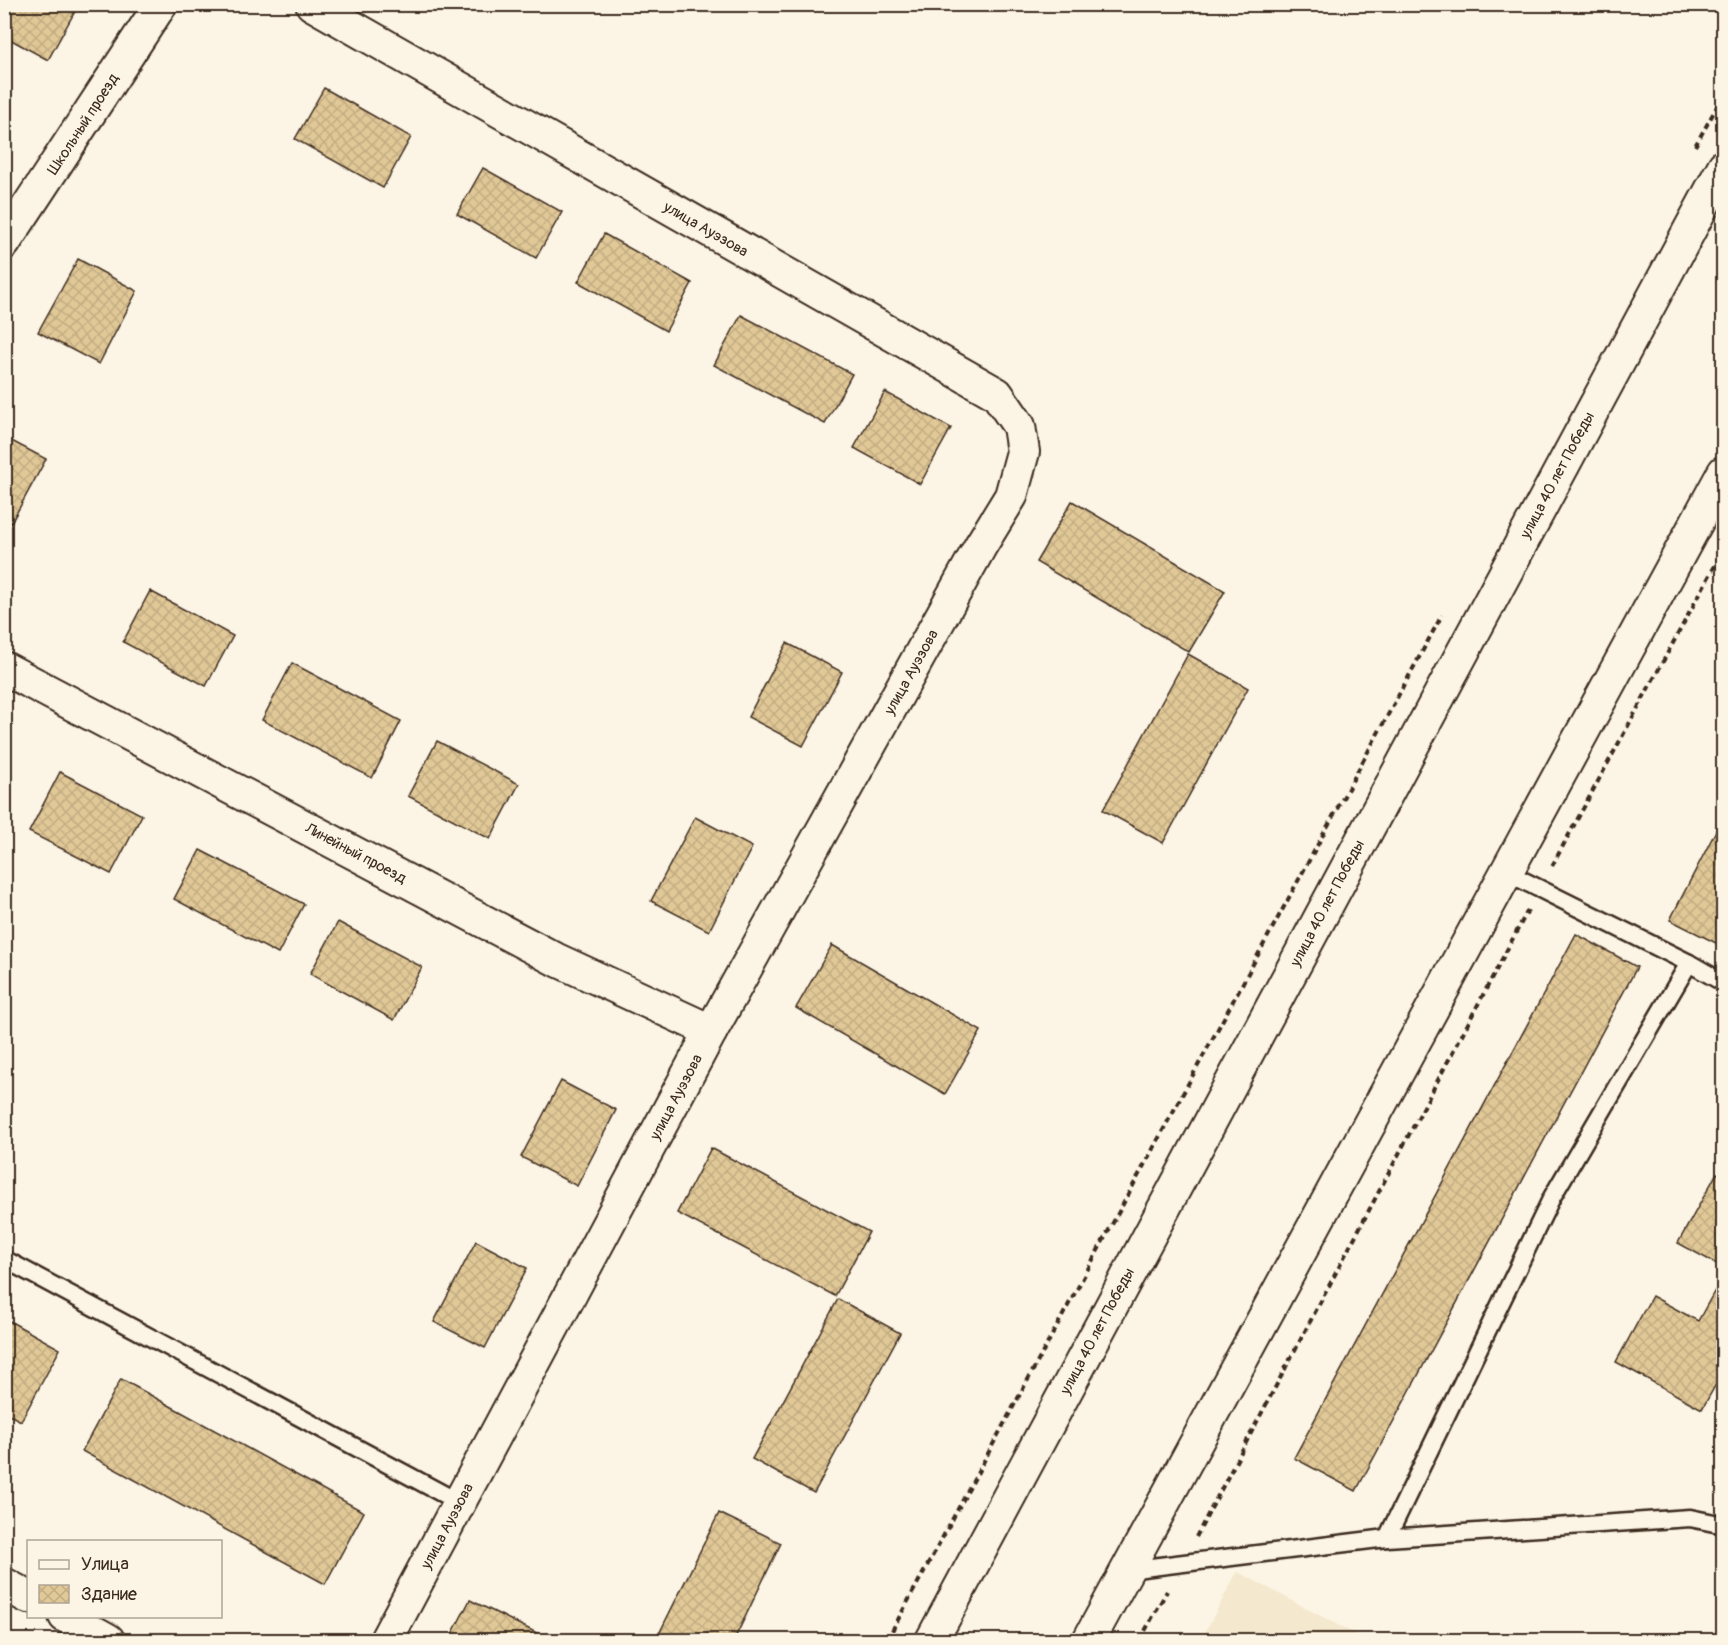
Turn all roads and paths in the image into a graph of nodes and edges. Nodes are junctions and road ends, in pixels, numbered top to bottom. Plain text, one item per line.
1 (160, 4) edge
2 (312, 4) edge
3 (1724, 94) edge
4 (1695, 147) dead end
5 (1724, 166) edge
6 (4, 243) edge
7 (1724, 472) edge
8 (1724, 549) edge
9 (1445, 609) dead end
10 (4, 668) edge
11 (1506, 872) junction
12 (1539, 889) junction
13 (1689, 963) junction
14 (1724, 983) edge
15 (711, 1031) junction
16 (4, 1259) edge
17 (460, 1503) junction
18 (1724, 1525) edge
19 (1387, 1538) junction
20 (1181, 1563) junction
21 (1127, 1570) junction
22 (4, 1584) edge
23 (27, 1596) edge
24 (66, 1618) edge
25 (108, 1641) edge
26 (386, 1641) edge
27 (887, 1641) edge
28 (932, 1641) edge
29 (1089, 1641) edge
30 (1140, 1641) edge

1 - 6 street, Школьный проезд
2 - 15 street, улица Ауэзова
3 - 4 path
5 - 28 street, улица 40 лет Победы
7 - 11 street
8 - 12 path
9 - 27 path
10 - 15 street, Линейный проезд
11 - 12 lane
11 - 21 street
12 - 13 lane
12 - 20 path
13 - 14 lane
13 - 19 lane
15 - 17 street, улица Ауэзова
16 - 17 lane
17 - 26 street, улица Ауэзова
18 - 19 lane
19 - 20 lane
20 - 21 lane
20 - 30 path
21 - 29 street
22 - 23 street
24 - 25 street

